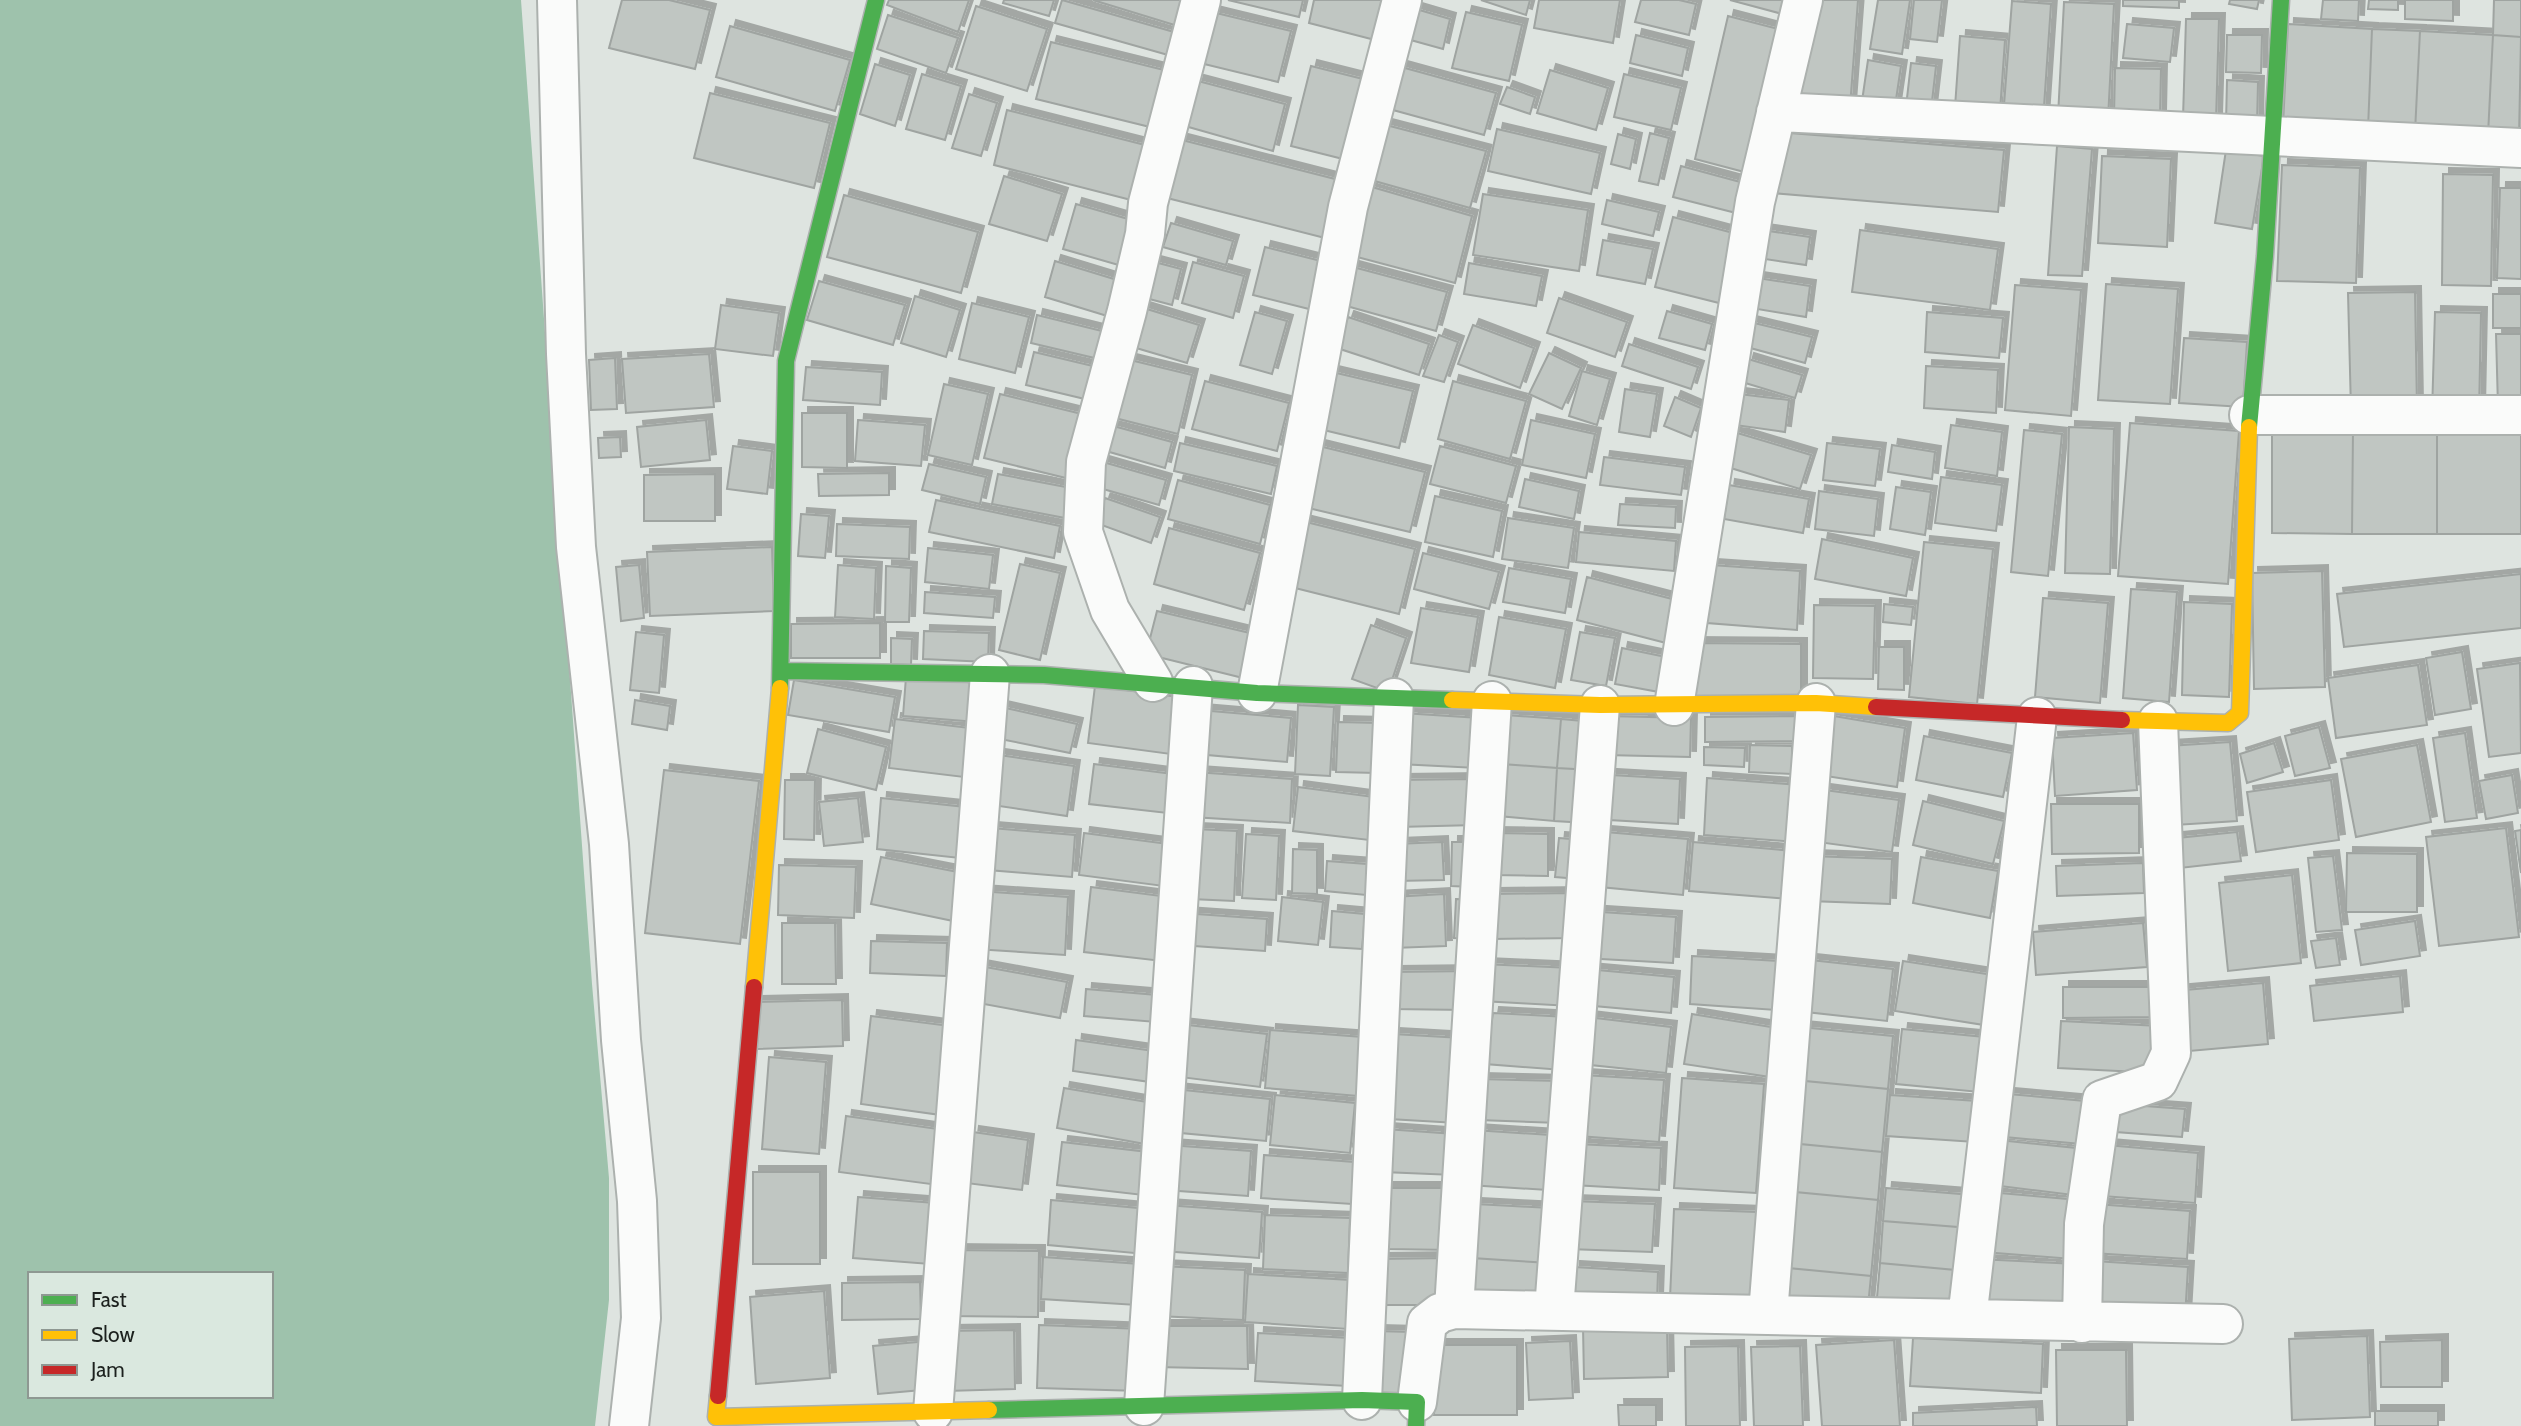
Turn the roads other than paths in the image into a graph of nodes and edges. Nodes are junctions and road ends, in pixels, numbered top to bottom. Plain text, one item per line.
1 (557, 0) edge
2 (876, 0) edge
3 (1201, 0) edge
4 (1402, 0) edge
5 (1803, 0) edge
6 (2281, 0) edge
7 (1776, 112) junction
8 (2272, 136) junction
9 (2521, 148) edge
10 (2249, 415) junction
11 (2521, 415) edge
12 (782, 671) junction
13 (990, 674) junction
14 (1153, 682) junction
15 (1193, 687) junction
16 (1256, 693) junction
17 (1394, 698) junction
18 (1492, 701) junction
19 (1816, 703) junction
20 (1600, 705) junction
21 (1674, 706) junction
22 (2037, 717) junction
23 (2158, 720) junction
24 (1454, 1309) junction
25 (1554, 1310) junction
26 (1768, 1314) junction
27 (1967, 1319) junction
28 (2082, 1323) junction
29 (2223, 1324) dead end
30 (1362, 1400) junction
31 (1144, 1406) junction
32 (933, 1412) junction
33 (1417, 1414) edge
34 (716, 1422) edge
35 (629, 1426) edge

1 - 35 street
2 - 12 street
3 - 14 street
4 - 16 street
5 - 7 street
6 - 8 street
7 - 8 street
7 - 21 street
8 - 9 street
8 - 10 street
10 - 11 street
10 - 23 street
12 - 13 street
12 - 34 street
13 - 14 street
13 - 32 street
14 - 15 street
15 - 16 street
15 - 31 street
16 - 17 street
17 - 18 street
17 - 30 street
18 - 20 street
18 - 24 street
19 - 21 street
19 - 22 street
19 - 26 street
20 - 21 street
20 - 25 street
22 - 23 street
22 - 27 street
23 - 28 street
24 - 25 street
24 - 33 street
25 - 26 street
26 - 27 street
27 - 28 street
28 - 29 street
30 - 31 street
30 - 33 street
31 - 32 street
32 - 34 street

